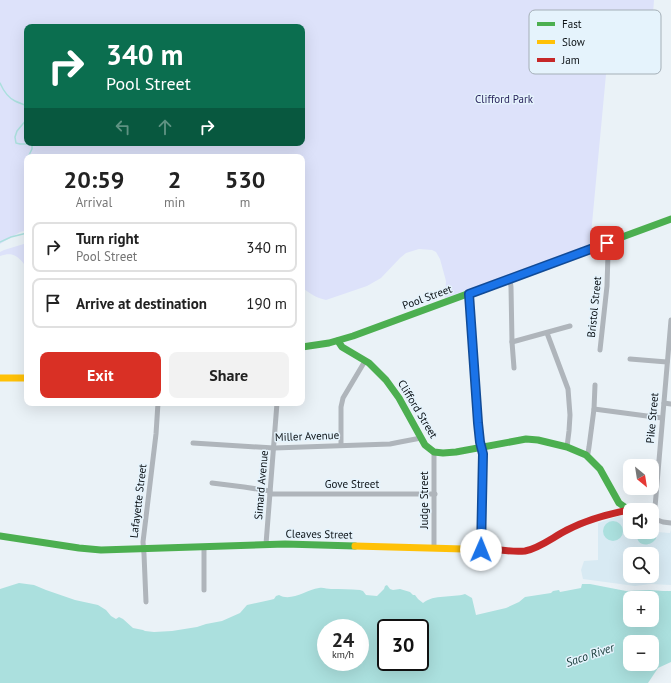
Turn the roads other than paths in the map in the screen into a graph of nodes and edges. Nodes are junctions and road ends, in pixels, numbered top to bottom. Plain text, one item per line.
1 (671, 219) edge
2 (607, 243) junction
3 (510, 279) junction
4 (469, 294) junction
5 (671, 320) edge
6 (570, 326) dead end
7 (547, 333) junction
8 (338, 341) junction
9 (512, 342) junction
10 (305, 346) edge
11 (600, 350) dead end
12 (630, 359) dead end
13 (365, 361) junction
14 (667, 362) junction
15 (514, 368) dead end
16 (0, 378) edge
17 (24, 378) edge
18 (595, 385) dead end
19 (664, 403) junction
20 (671, 404) edge
21 (158, 406) edge
22 (277, 406) edge
23 (594, 408) junction
24 (662, 418) junction
25 (421, 438) junction
26 (193, 443) dead end
27 (341, 445) junction
28 (567, 447) junction
29 (274, 448) junction
30 (482, 448) junction
31 (434, 452) junction
32 (586, 455) junction
33 (212, 483) dead end
34 (270, 493) junction
35 (435, 494) junction
36 (654, 503) edge
37 (623, 506) edge
38 (623, 511) edge
39 (659, 520) edge
40 (671, 523) edge
41 (0, 536) edge
42 (266, 544) junction
43 (204, 547) junction
44 (434, 548) junction
45 (144, 549) junction
46 (481, 550) junction
47 (204, 590) dead end
48 (146, 602) dead end

1 - 2 street, Pool Street
2 - 3 street, Pool Street
2 - 11 street, Bristol Street
3 - 4 street, Pool Street
3 - 9 street
4 - 8 street, Pool Street
4 - 30 street
5 - 14 street, Pike Street
6 - 7 street
7 - 9 street
7 - 28 street
8 - 10 street, Pool Street
8 - 13 street, Clifford Street
9 - 15 street
12 - 14 street
13 - 25 street, Clifford Street
13 - 27 street
14 - 19 street, Pike Street
16 - 17 street
18 - 23 street
19 - 20 street
19 - 24 street, Pike Street
21 - 45 street, Lafayette Street
22 - 29 street, Simard Avenue
23 - 24 street
23 - 32 street
24 - 36 street, Pike Street
25 - 27 street, Miller Avenue
25 - 31 street, Clifford Street
26 - 29 street, Miller Avenue
27 - 29 street, Miller Avenue
28 - 30 street, Clifford Street
28 - 32 street, Clifford Street
29 - 34 street, Simard Avenue
30 - 31 street, Clifford Street
30 - 46 street
31 - 35 street, Judge Street
32 - 37 street, Clifford Street
33 - 34 street, Gove Street
34 - 35 street, Gove Street
34 - 42 street, Simard Avenue
35 - 44 street, Judge Street
38 - 46 street, Cleaves Street
39 - 40 street
41 - 45 street, Cleaves Street
42 - 43 street, Cleaves Street
42 - 44 street, Cleaves Street
43 - 45 street, Cleaves Street
43 - 47 street
44 - 46 street, Cleaves Street
45 - 48 street, Lafayette Street

